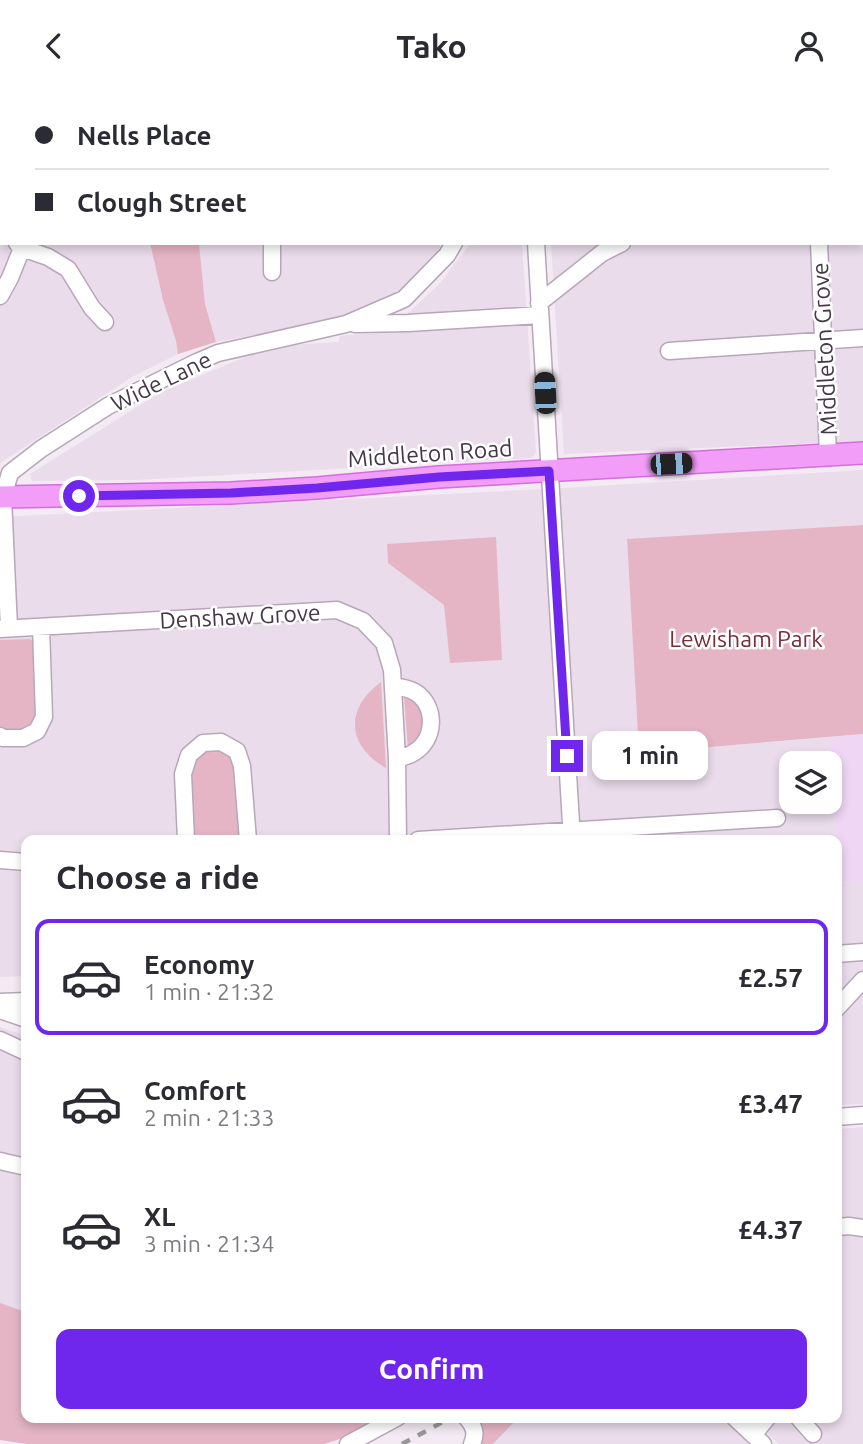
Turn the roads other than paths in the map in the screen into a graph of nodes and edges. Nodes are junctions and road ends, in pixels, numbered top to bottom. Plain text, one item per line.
1 (272, 245) edge
2 (453, 245) edge
3 (536, 245) edge
4 (618, 245) edge
5 (818, 245) edge
6 (20, 246) edge
7 (272, 272) dead end
8 (0, 296) edge
9 (92, 308) junction
10 (540, 309) junction
11 (78, 319) dead end
12 (105, 322) dead end
13 (346, 324) junction
14 (863, 338) edge
15 (824, 340) junction
16 (669, 351) dead end
17 (863, 453) edge
18 (828, 455) junction
19 (549, 471) junction
20 (2, 497) edge
21 (41, 627) junction
22 (4, 629) edge
23 (393, 686) junction
24 (0, 736) edge
25 (397, 759) junction
26 (762, 801) dead end
27 (186, 835) edge
28 (248, 835) edge
29 (398, 835) edge
30 (571, 835) edge
31 (0, 860) edge
32 (21, 862) edge
33 (863, 952) edge
34 (842, 954) edge
35 (863, 980) edge
36 (21, 1001) edge
37 (0, 1002) edge
38 (842, 1003) edge
39 (0, 1010) edge
40 (21, 1017) edge
41 (0, 1040) edge
42 (21, 1050) edge
43 (863, 1115) edge
44 (842, 1117) edge
45 (0, 1161) edge
46 (21, 1166) edge
47 (842, 1227) edge
48 (863, 1228) edge
49 (387, 1423) edge
50 (470, 1423) edge
51 (741, 1423) edge
52 (765, 1423) edge
53 (803, 1423) edge
54 (813, 1434) dead end
55 (758, 1439) edge
56 (348, 1444) edge
57 (472, 1444) edge

1 - 7 street
2 - 13 street, Wide Lane
3 - 10 street
4 - 10 street
5 - 15 street, Middleton Grove
6 - 8 street
6 - 9 street
9 - 11 street
9 - 12 street
10 - 13 street
10 - 19 street
13 - 20 street, Wide Lane
14 - 15 street
15 - 16 street
15 - 18 street, Middleton Grove
17 - 18 main road, Middleton Road
18 - 19 main road, Middleton Road
19 - 20 main road, Middleton Road
19 - 30 street
20 - 22 street, Wide Lane
21 - 22 street, Denshaw Grove
21 - 23 street, Denshaw Grove
21 - 24 street
23 - 25 street, Denshaw Grove
23 - 25 street
25 - 29 street, Denshaw Grove
26 - 30 street
27 - 28 street
31 - 32 street
33 - 34 street
35 - 38 street
36 - 37 street
39 - 40 street
41 - 42 street
43 - 44 street
45 - 46 street
47 - 48 street
49 - 56 street
50 - 57 street
51 - 55 street
52 - 55 street
53 - 54 street

